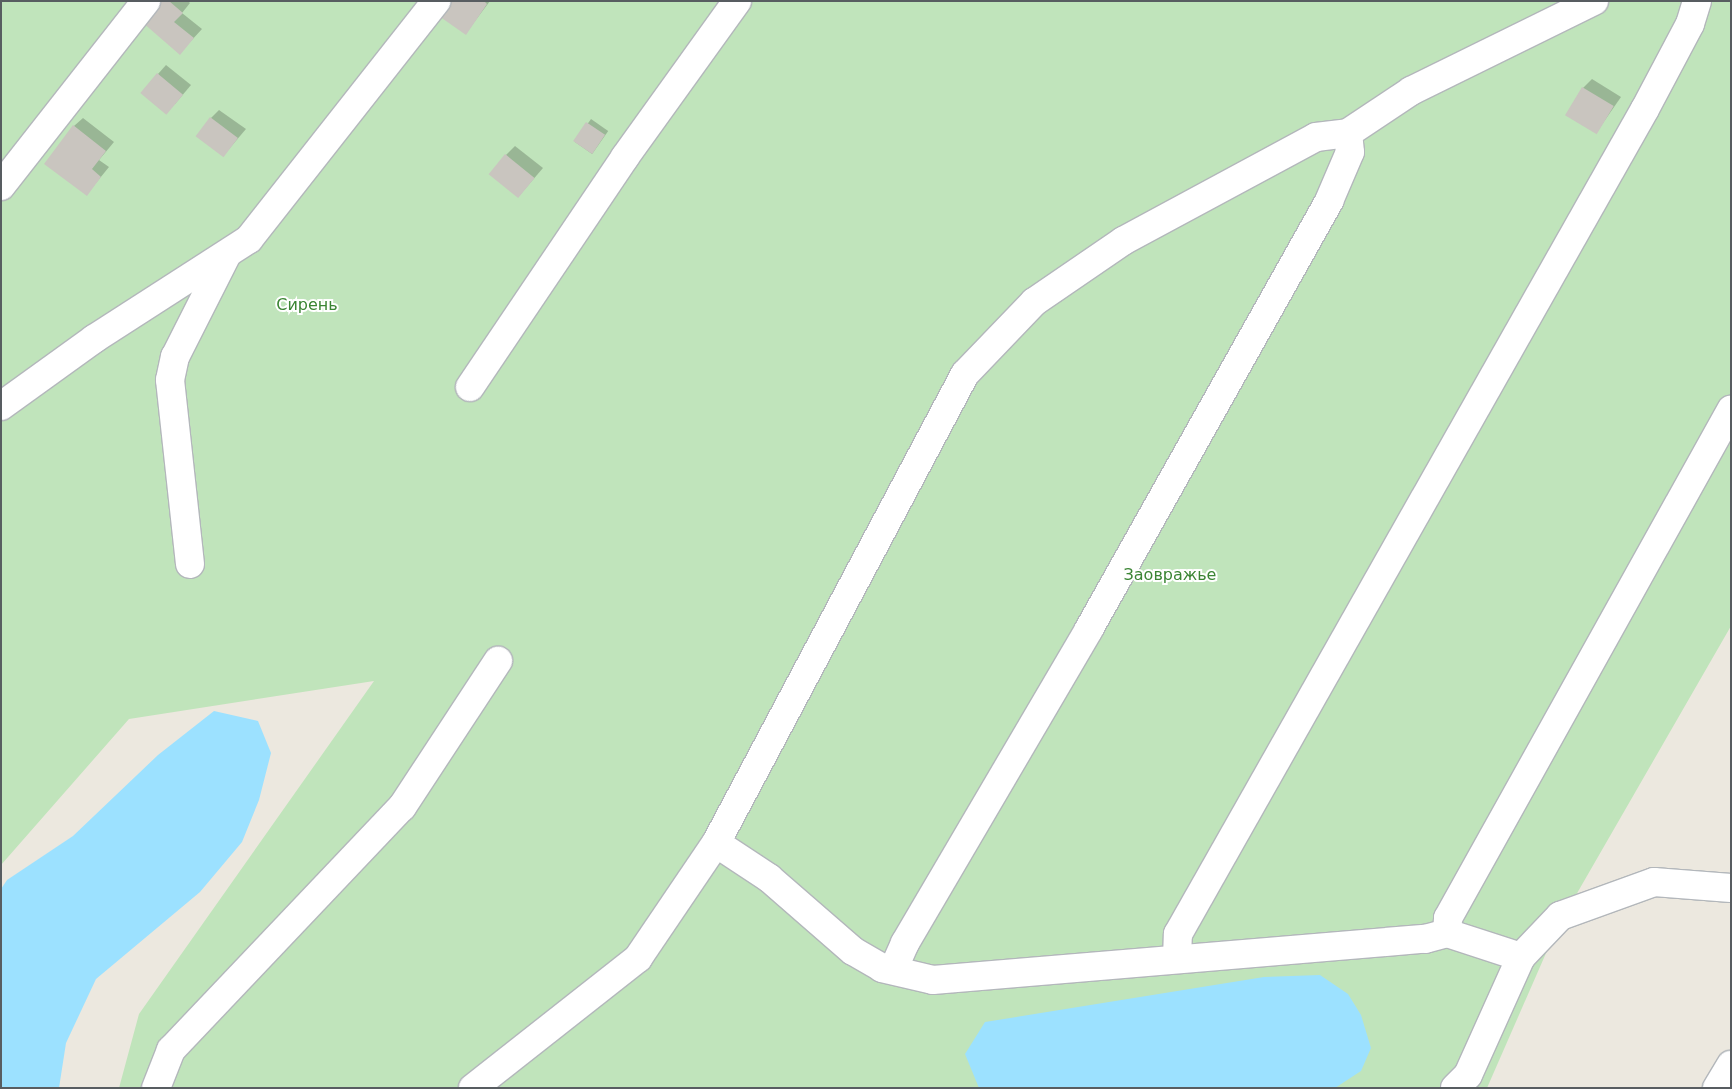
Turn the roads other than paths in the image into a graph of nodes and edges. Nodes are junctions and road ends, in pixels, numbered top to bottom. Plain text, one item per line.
1 (146, 1) edge
2 (436, 1) edge
3 (737, 1) edge
4 (1594, 1) edge
5 (1697, 1) edge
6 (1348, 133) junction
7 (1, 186) edge
8 (227, 253) junction
9 (470, 387) dead end
10 (1, 406) edge
11 (1731, 410) edge
12 (190, 564) dead end
13 (498, 661) dead end
14 (716, 843) junction
15 (1731, 888) edge
16 (1448, 933) junction
17 (1521, 957) junction
18 (1178, 959) junction
19 (893, 970) junction
20 (1731, 1065) edge
21 (156, 1088) edge
22 (473, 1088) edge
23 (1455, 1088) edge
24 (1717, 1088) edge

1 - 7 street
2 - 8 street
3 - 9 street
4 - 6 street
5 - 18 street
6 - 14 street
6 - 19 street
8 - 10 street
8 - 12 street
11 - 16 street
13 - 21 street
14 - 19 street
14 - 22 street
15 - 17 street
16 - 17 street
16 - 18 street
17 - 23 street
18 - 19 street
20 - 24 street

